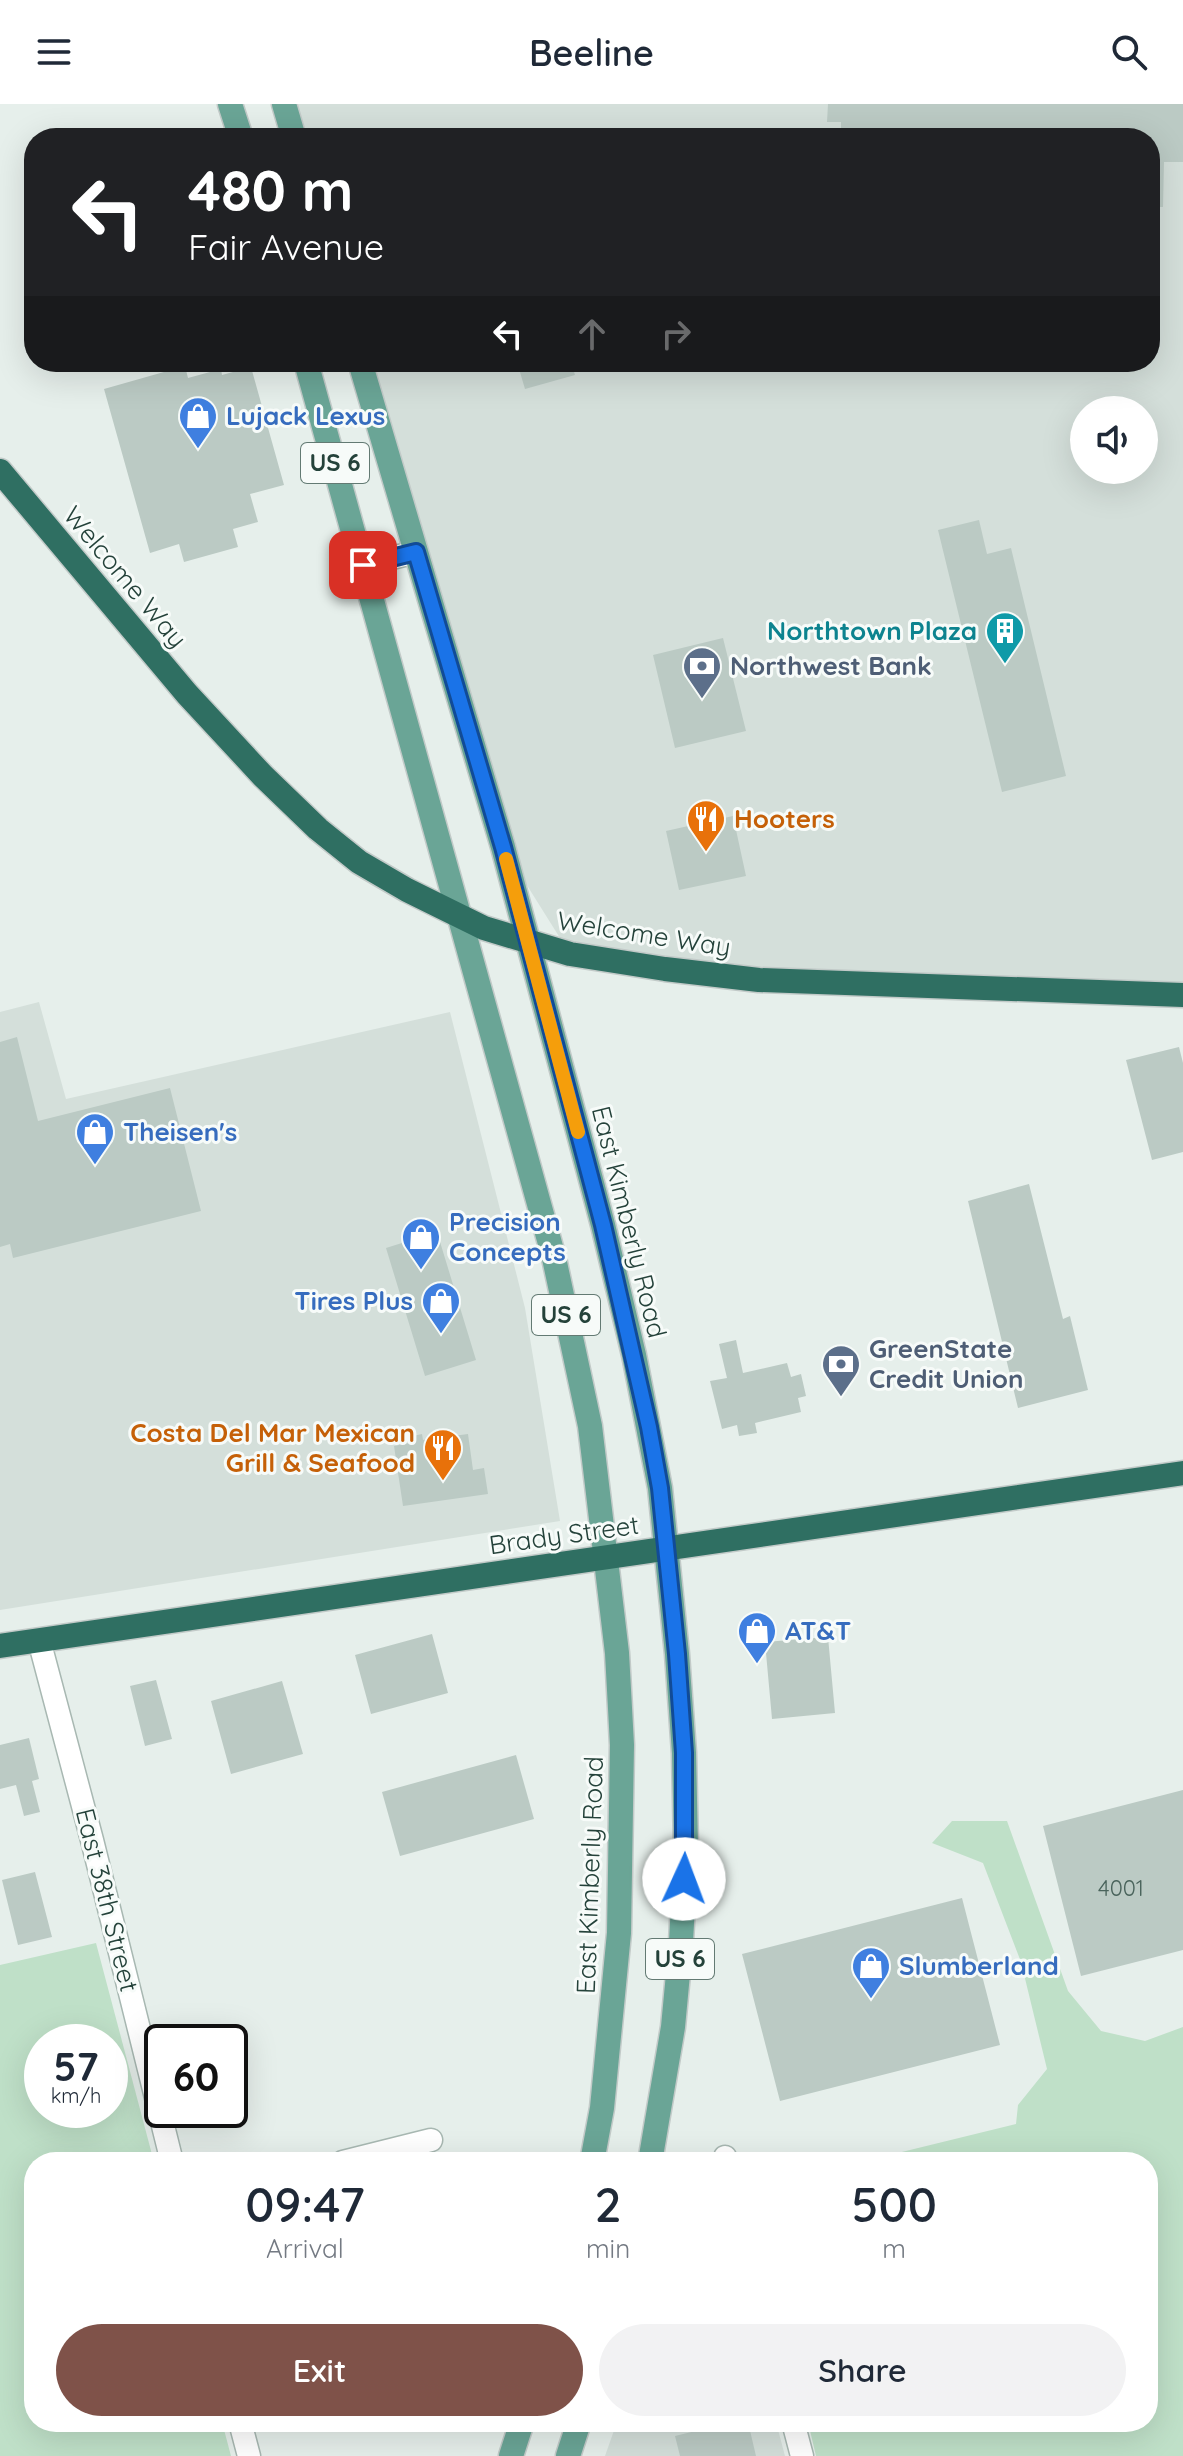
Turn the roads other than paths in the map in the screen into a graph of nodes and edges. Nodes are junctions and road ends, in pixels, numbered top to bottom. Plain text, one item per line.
1 (230, 104) edge
2 (284, 104) edge
3 (238, 128) edge
4 (291, 128) edge
5 (309, 372) edge
6 (363, 372) edge
7 (0, 471) edge
8 (416, 552) junction
9 (363, 565) junction
10 (461, 917) junction
11 (527, 941) junction
12 (1183, 995) edge
13 (1183, 1473) edge
14 (667, 1548) junction
15 (607, 1557) junction
16 (39, 1640) junction
17 (0, 1646) edge
18 (431, 2140) dead end
19 (170, 2152) edge
20 (383, 2152) edge
21 (594, 2152) edge
22 (652, 2152) edge
23 (243, 2432) edge
24 (519, 2432) edge
25 (576, 2432) edge
26 (796, 2432) edge
27 (249, 2456) edge
28 (511, 2456) edge
29 (568, 2456) edge
30 (802, 2456) edge

1 - 3 main road
2 - 4 main road
5 - 9 main road, US 6
6 - 8 main road, US 6
7 - 10 highway, Welcome Way
8 - 9 street
8 - 11 main road, East Kimberly Road / US 6
9 - 10 main road, East Kimberly Road / US 6
10 - 11 highway, Welcome Way
10 - 15 main road, East Kimberly Road / US 6
11 - 12 highway, Welcome Way
11 - 14 main road, East Kimberly Road / US 6
13 - 14 highway, Brady Street
14 - 15 highway, Brady Street
14 - 22 main road, East Kimberly Road / US 6
15 - 16 highway, Brady Street
15 - 21 main road, East Kimberly Road / US 6
16 - 17 highway, Brady Street
16 - 19 street, East 38th Street
18 - 20 street
23 - 27 street
24 - 28 main road
25 - 29 main road
26 - 30 street

